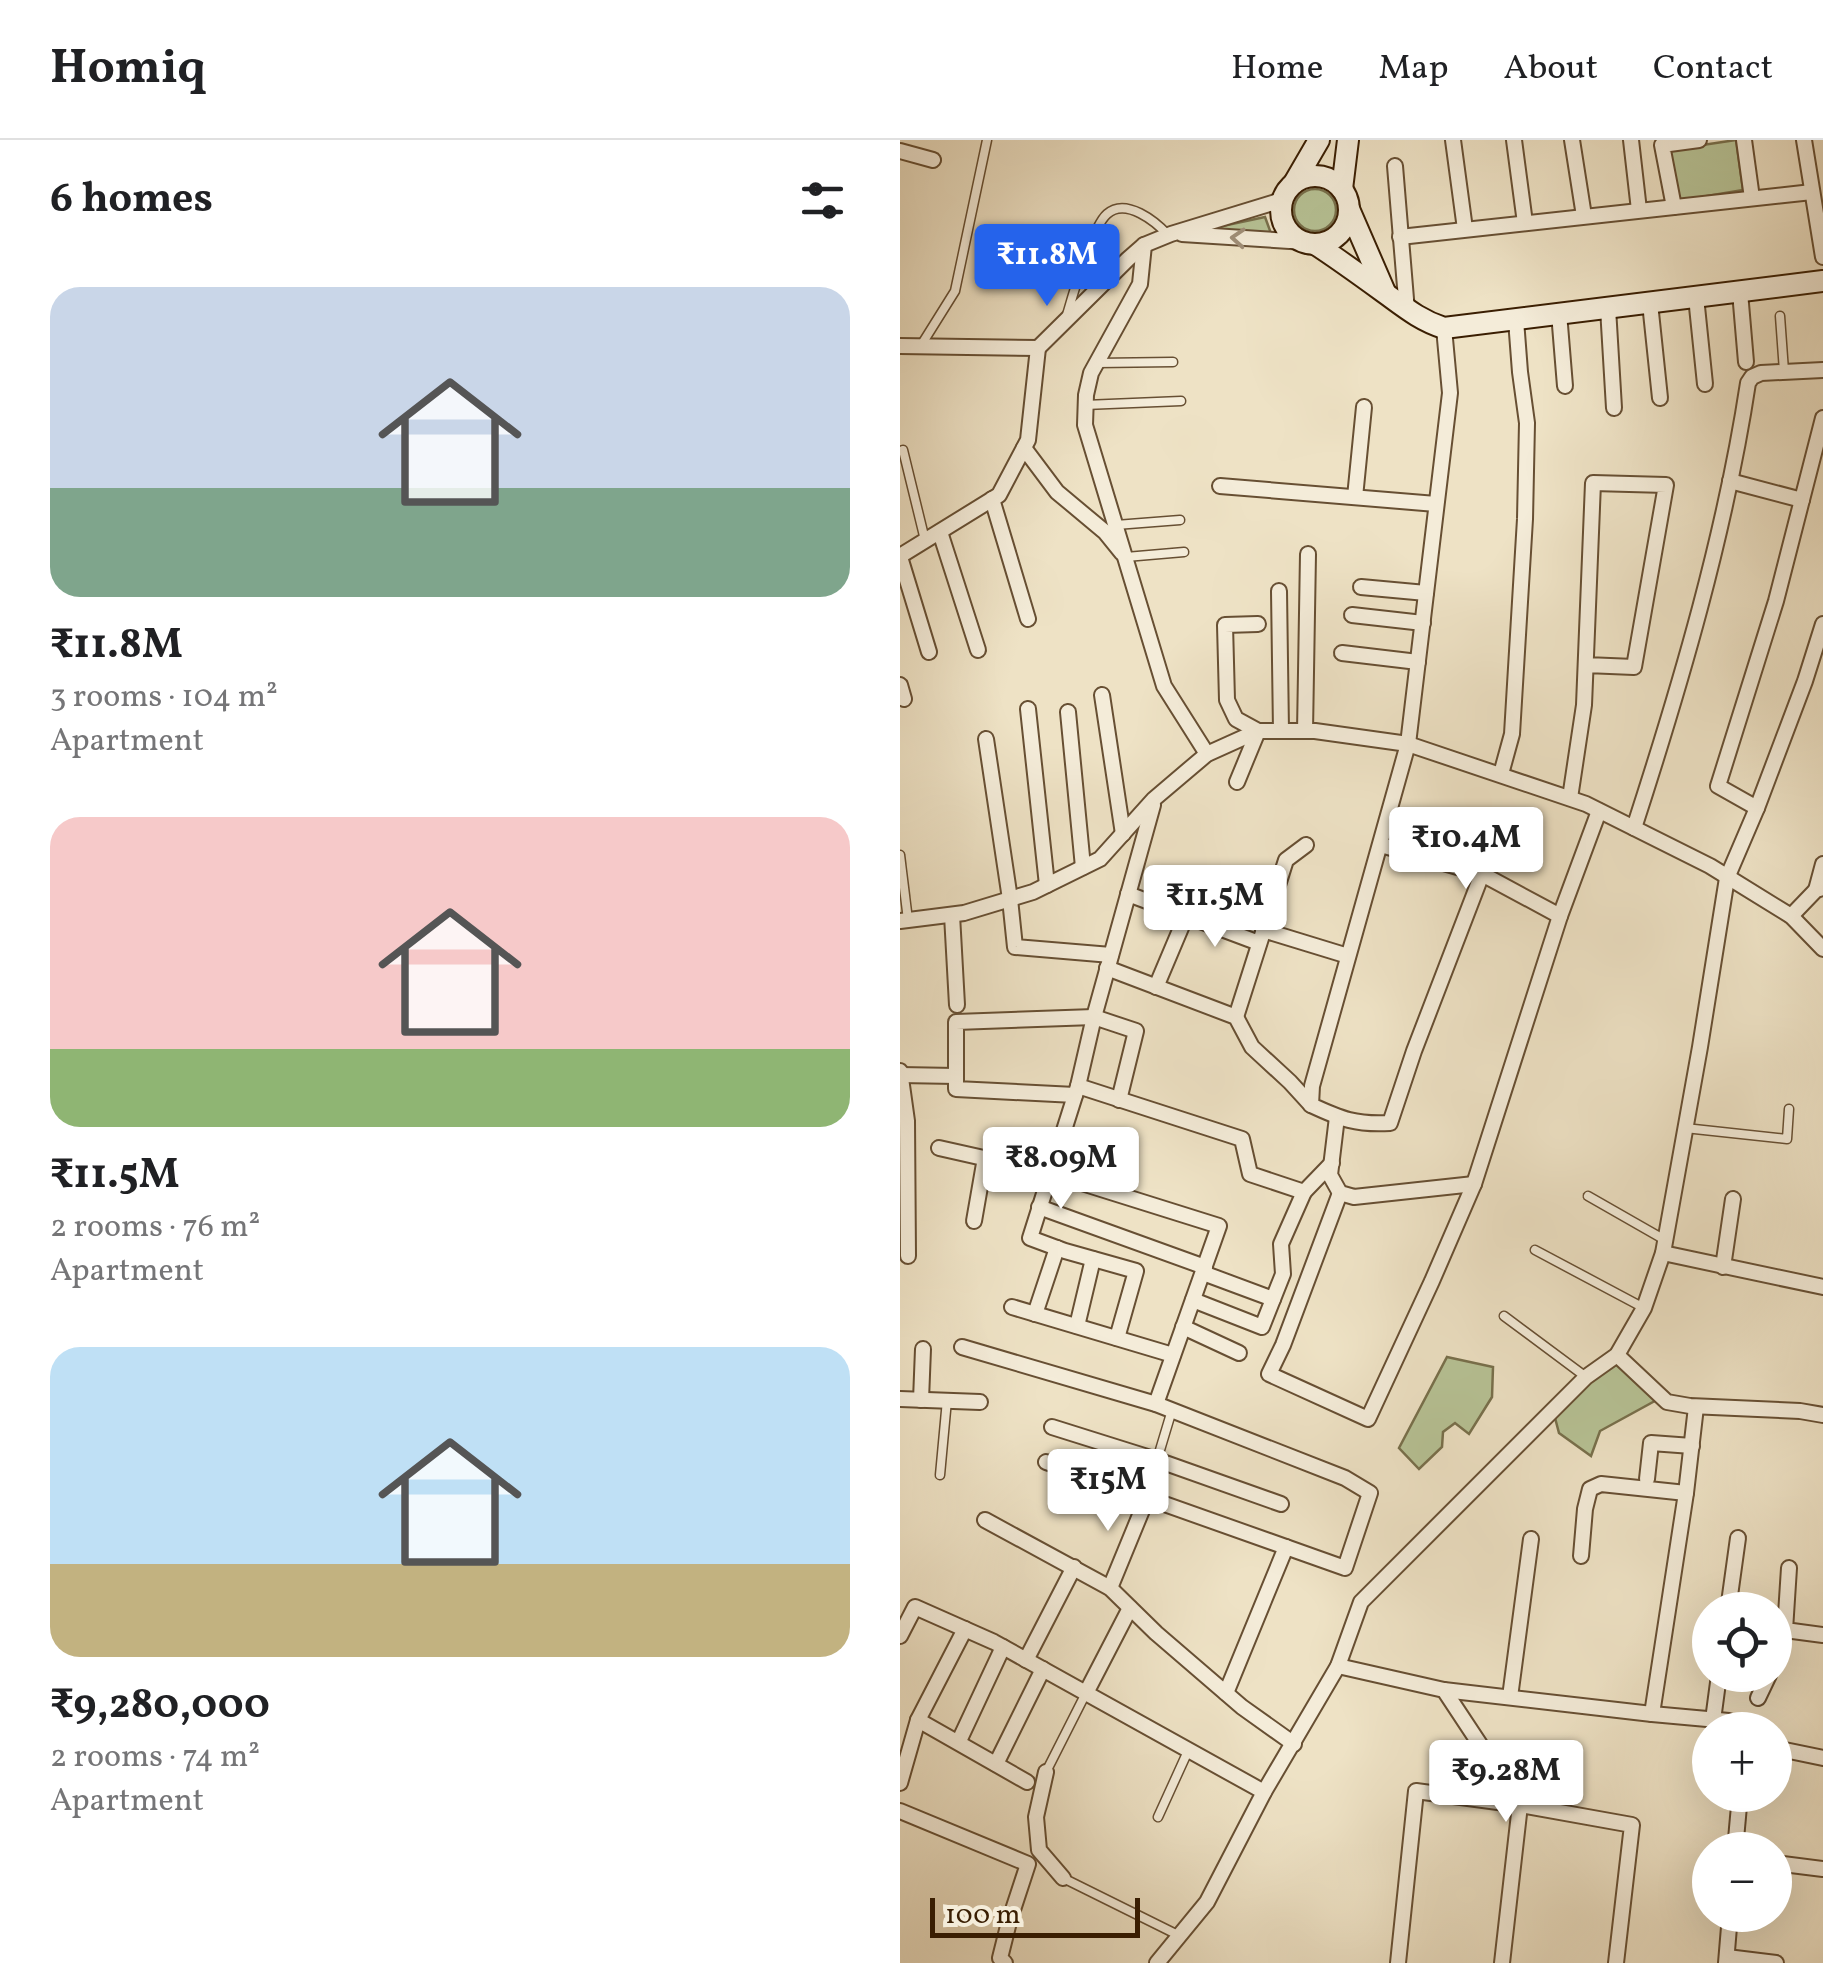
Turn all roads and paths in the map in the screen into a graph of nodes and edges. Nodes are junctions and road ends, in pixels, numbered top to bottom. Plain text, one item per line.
1 (986, 140) edge
2 (1319, 140) edge
3 (1348, 140) edge
4 (1453, 140) edge
5 (1514, 140) edge
6 (1572, 140) edge
7 (1631, 140) edge
8 (1744, 140) edge
9 (1804, 140) edge
10 (1691, 141) edge
11 (900, 151) edge
12 (934, 160) dead end
13 (1395, 166) dead end
14 (1288, 191) junction
15 (1812, 192) junction
16 (1752, 198) junction
17 (1345, 199) junction
18 (1674, 207) junction
19 (1639, 210) junction
20 (1584, 216) junction
21 (1525, 223) junction
22 (1466, 229) junction
23 (1170, 234) junction
24 (1400, 237) junction
25 (1310, 243) junction
26 (1144, 245) junction
27 (1823, 256) edge
28 (1823, 281) edge
29 (1740, 292) junction
30 (1386, 294) junction
31 (1696, 297) junction
32 (1650, 303) junction
33 (1608, 308) junction
34 (1407, 312) junction
35 (1560, 314) junction
36 (1780, 316) dead end
37 (1516, 320) junction
38 (1065, 321) junction
39 (1444, 328) junction
40 (900, 346) edge
41 (920, 348) junction
42 (1038, 348) junction
43 (1173, 362) dead end
44 (1746, 362) dead end
45 (1097, 363) junction
46 (1823, 370) edge
47 (1784, 372) junction
48 (1705, 384) dead end
49 (1564, 386) dead end
50 (1660, 398) dead end
51 (1181, 401) dead end
52 (1085, 405) junction
53 (1364, 407) dead end
54 (1614, 408) dead end
55 (1823, 418) edge
56 (1024, 448) junction
57 (903, 450) dead end
58 (1730, 481) junction
59 (1220, 486) dead end
60 (1355, 497) junction
61 (992, 500) junction
62 (1802, 500) junction
63 (1436, 504) junction
64 (1180, 520) dead end
65 (1116, 524) junction
66 (940, 532) junction
67 (926, 540) junction
68 (1184, 552) dead end
69 (1308, 554) dead end
70 (900, 557) edge
71 (1126, 557) junction
72 (1361, 587) dead end
73 (1279, 592) dead end
74 (1426, 593) junction
75 (1352, 615) dead end
76 (1028, 619) dead end
77 (1258, 624) dead end
78 (1423, 624) junction
79 (1823, 624) edge
80 (978, 650) dead end
81 (928, 652) dead end
82 (1342, 652) dead end
83 (1418, 662) junction
84 (1586, 665) junction
85 (1102, 696) dead end
86 (1028, 709) dead end
87 (1068, 712) dead end
88 (1258, 730) junction
89 (1282, 730) junction
90 (1304, 731) junction
91 (986, 738) dead end
92 (1408, 744) junction
93 (1207, 754) junction
94 (1500, 774) junction
95 (1237, 782) dead end
96 (1570, 798) junction
97 (1154, 799) junction
98 (1758, 808) junction
99 (1599, 810) junction
100 (1634, 828) junction
101 (1123, 834) junction
102 (1306, 845) dead end
103 (1381, 845) junction
104 (900, 856) edge
105 (1823, 864) edge
106 (1083, 867) junction
107 (1482, 874) junction
108 (1727, 878) junction
109 (1046, 885) junction
110 (1819, 889) edge
111 (1128, 894) junction
112 (1010, 899) junction
113 (952, 915) junction
114 (1186, 916) junction
115 (1560, 916) junction
116 (1791, 916) junction
117 (904, 920) edge
118 (1261, 937) junction
119 (1823, 949) edge
120 (1348, 956) junction
121 (1109, 961) junction
122 (1156, 986) junction
123 (957, 1005) dead end
124 (1094, 1016) junction
125 (1236, 1017) junction
126 (900, 1073) edge
127 (956, 1076) junction
128 (1076, 1091) junction
129 (1119, 1100) junction
130 (1310, 1105) junction
131 (1790, 1109) dead end
132 (1337, 1118) junction
133 (1685, 1128) junction
134 (939, 1148) dead end
135 (985, 1158) junction
136 (1332, 1163) junction
137 (1050, 1173) junction
138 (1474, 1184) junction
139 (1304, 1192) junction
140 (1340, 1193) junction
141 (1588, 1196) dead end
142 (1733, 1198) dead end
143 (1039, 1208) junction
144 (974, 1221) dead end
145 (1664, 1247) junction
146 (1056, 1248) junction
147 (1534, 1250) dead end
148 (908, 1256) dead end
149 (1093, 1259) junction
150 (1723, 1267) junction
151 (1204, 1270) junction
152 (1823, 1286) edge
153 (1273, 1298) junction
154 (1193, 1300) junction
155 (1012, 1307) dead end
156 (1644, 1308) junction
157 (1035, 1314) junction
158 (1504, 1316) dead end
159 (1077, 1326) junction
160 (1183, 1327) junction
161 (1117, 1338) junction
162 (962, 1347) dead end
163 (923, 1350) dead end
164 (1238, 1353) dead end
165 (1618, 1354) junction
166 (1173, 1355) junction
167 (1586, 1377) junction
168 (900, 1399) edge
169 (921, 1400) junction
170 (947, 1400) junction
171 (980, 1402) dead end
172 (1156, 1404) junction
173 (1696, 1407) junction
174 (1172, 1410) junction
175 (1823, 1415) edge
176 (1052, 1427) dead end
177 (1692, 1446) junction
178 (1157, 1460) junction
179 (1046, 1462) dead end
180 (940, 1476) dead end
181 (1647, 1479) dead end
182 (1686, 1493) junction
183 (1147, 1498) junction
184 (1281, 1504) dead end
185 (985, 1520) dead end
186 (1738, 1538) dead end
187 (1532, 1539) dead end
188 (1286, 1546) junction
189 (1580, 1556) dead end
190 (1074, 1567) junction
191 (1789, 1568) dead end
192 (1110, 1588) junction
193 (1730, 1592) edge
194 (1787, 1592) edge
195 (1130, 1608) junction
196 (965, 1629) junction
197 (1792, 1631) edge
198 (1823, 1635) edge
199 (900, 1636) edge
200 (1004, 1647) junction
201 (1026, 1660) junction
202 (1338, 1666) junction
203 (1043, 1669) junction
204 (1444, 1690) junction
205 (1761, 1692) edge
206 (1086, 1693) junction
207 (1226, 1693) junction
208 (1510, 1697) junction
209 (1758, 1698) dead end
210 (1652, 1714) junction
211 (1692, 1718) edge
212 (918, 1720) junction
213 (959, 1742) junction
214 (1294, 1744) junction
215 (1188, 1751) junction
216 (1792, 1752) edge
217 (1823, 1758) edge
218 (996, 1764) junction
219 (1046, 1772) joint
220 (1028, 1782) dead end
221 (900, 1783) edge
222 (1264, 1792) junction
223 (1520, 1804) junction
224 (900, 1811) edge
225 (1158, 1817) dead end
226 (1792, 1865) edge
227 (1823, 1868) edge
228 (1063, 1878) joint
229 (1729, 1932) edge
230 (1180, 1936) junction
231 (1727, 1960) edge
232 (1005, 1963) edge
233 (1157, 1963) edge
234 (1398, 1963) edge
235 (1502, 1963) edge
236 (1616, 1963) edge
237 (1776, 1963) edge

1 - 41 lane
2 - 14 street
3 - 17 street
4 - 22 street
5 - 21 street
6 - 20 street
7 - 19 street
8 - 16 street
9 - 15 street
10 - 18 street
11 - 12 street
13 - 24 street
14 - 17 street
14 - 23 street
14 - 25 street
15 - 16 street
15 - 27 street
16 - 18 street
17 - 25 street
17 - 30 street
18 - 19 street
19 - 20 street
20 - 21 street
21 - 22 street
22 - 24 street
25 -> 23 street
23 - 26 street
23 - 38 lane
24 - 34 street
25 - 30 street
26 - 38 street
26 - 45 street
28 - 29 street
29 - 31 street
29 - 44 street
30 - 34 street
31 - 32 street
31 - 48 street
32 - 33 street
32 - 50 street
33 - 35 street
33 - 54 street
34 - 39 street
35 - 37 street
35 - 49 street
36 - 47 lane
37 - 39 street
37 - 94 street
38 - 42 street
39 - 63 street
40 - 41 street
41 - 42 street
42 - 56 street
43 - 45 lane
45 - 52 street
46 - 47 street
47 - 58 street
51 - 52 lane
52 - 65 street
53 - 60 street
55 - 62 street
56 - 61 street
56 - 71 street
57 - 67 lane
58 - 62 street
58 - 100 street
59 - 60 street
60 - 63 street
61 - 66 street
61 - 76 street
62 - 98 street
63 - 74 street
64 - 65 lane
65 - 71 street
66 - 67 street
66 - 80 street
67 - 70 street
68 - 71 lane
69 - 90 street
70 - 81 street
71 - 93 street
72 - 74 street
73 - 89 street
74 - 78 street
75 - 78 street
77 - 88 street
78 - 83 street
79 - 98 street
82 - 83 street
83 - 92 street
84 - 84 street
84 - 96 street
85 - 101 street
86 - 109 street
87 - 106 street
88 - 89 street
88 - 93 street
88 - 95 street
89 - 90 street
90 - 92 street
91 - 112 street
92 - 94 street
92 - 103 street
93 - 97 street
94 - 96 street
96 - 99 street
97 - 101 street
97 - 111 street
98 - 108 street
99 - 100 street
99 - 115 street
100 - 108 street
101 - 106 street
102 - 118 street
103 - 107 street
103 - 120 street
104 - 117 lane
105 - 110 street
106 - 109 street
107 - 115 street
107 - 132 street
108 - 116 street
108 - 133 street
109 - 112 street
110 - 116 street
111 - 114 street
111 - 121 street
112 - 113 street
112 - 121 street
113 - 117 street
113 - 123 street
114 - 118 street
114 - 122 street
115 - 138 street
116 - 119 street
118 - 120 street
118 - 125 street
120 - 130 street
121 - 122 street
121 - 124 street
122 - 125 street
124 - 127 street
124 - 128 street
124 - 129 street
125 - 130 street
126 - 127 street
126 - 148 street
127 - 128 street
128 - 129 street
128 - 137 street
129 - 139 street
130 - 132 street
131 - 133 lane
132 - 136 street
133 - 145 street
134 - 135 street
135 - 137 street
135 - 144 street
136 - 139 street
136 - 140 street
137 - 143 street
137 - 151 street
138 - 140 street
138 - 140 street
139 - 153 street
141 - 145 lane
142 - 150 street
143 - 146 street
143 - 151 street
145 - 150 street
145 - 156 street
146 - 149 street
146 - 157 street
147 - 156 lane
149 - 159 street
149 - 161 street
150 - 152 street
151 - 153 street
151 - 154 street
153 - 154 street
154 - 160 street
155 - 157 street
156 - 165 street
157 - 159 street
158 - 167 lane
159 - 161 street
160 - 164 street
160 - 166 street
161 - 166 street
162 - 172 street
163 - 169 street
165 - 167 street
165 - 173 street
166 - 172 street
167 - 202 street
168 - 169 street
169 - 170 street
170 - 171 street
170 - 180 lane
172 - 174 street
173 - 175 street
173 - 177 street
174 - 178 lane
174 - 188 street
176 - 178 street
177 - 181 street
177 - 182 street
178 - 183 street
178 - 184 street
179 - 183 street
182 - 189 street
182 - 210 street
183 - 188 street
183 - 192 street
185 - 190 street
186 - 193 street
187 - 208 street
188 - 207 street
190 - 192 street
190 - 201 street
191 - 194 street
192 - 195 street
195 - 206 street
195 - 207 street
196 - 199 street
196 - 200 street
196 - 212 street
197 - 198 street
200 - 201 street
200 - 213 street
201 - 203 street
202 - 204 street
202 - 214 street
203 - 206 street
203 - 218 street
204 - 208 street
204 - 223 street
205 - 209 street
206 - 215 street
206 - 219 lane
207 - 214 street
208 - 210 street
210 - 211 street
212 - 213 street
212 - 221 street
213 - 218 street
214 - 222 street
215 - 222 street
215 - 225 lane
216 - 217 street
218 - 220 street
219 - 228 street
222 - 230 street
223 - 234 street
223 - 235 street
223 - 236 street
224 - 232 street
226 - 227 street
228 - 230 lane
229 - 231 street
230 - 233 street
231 - 237 street

